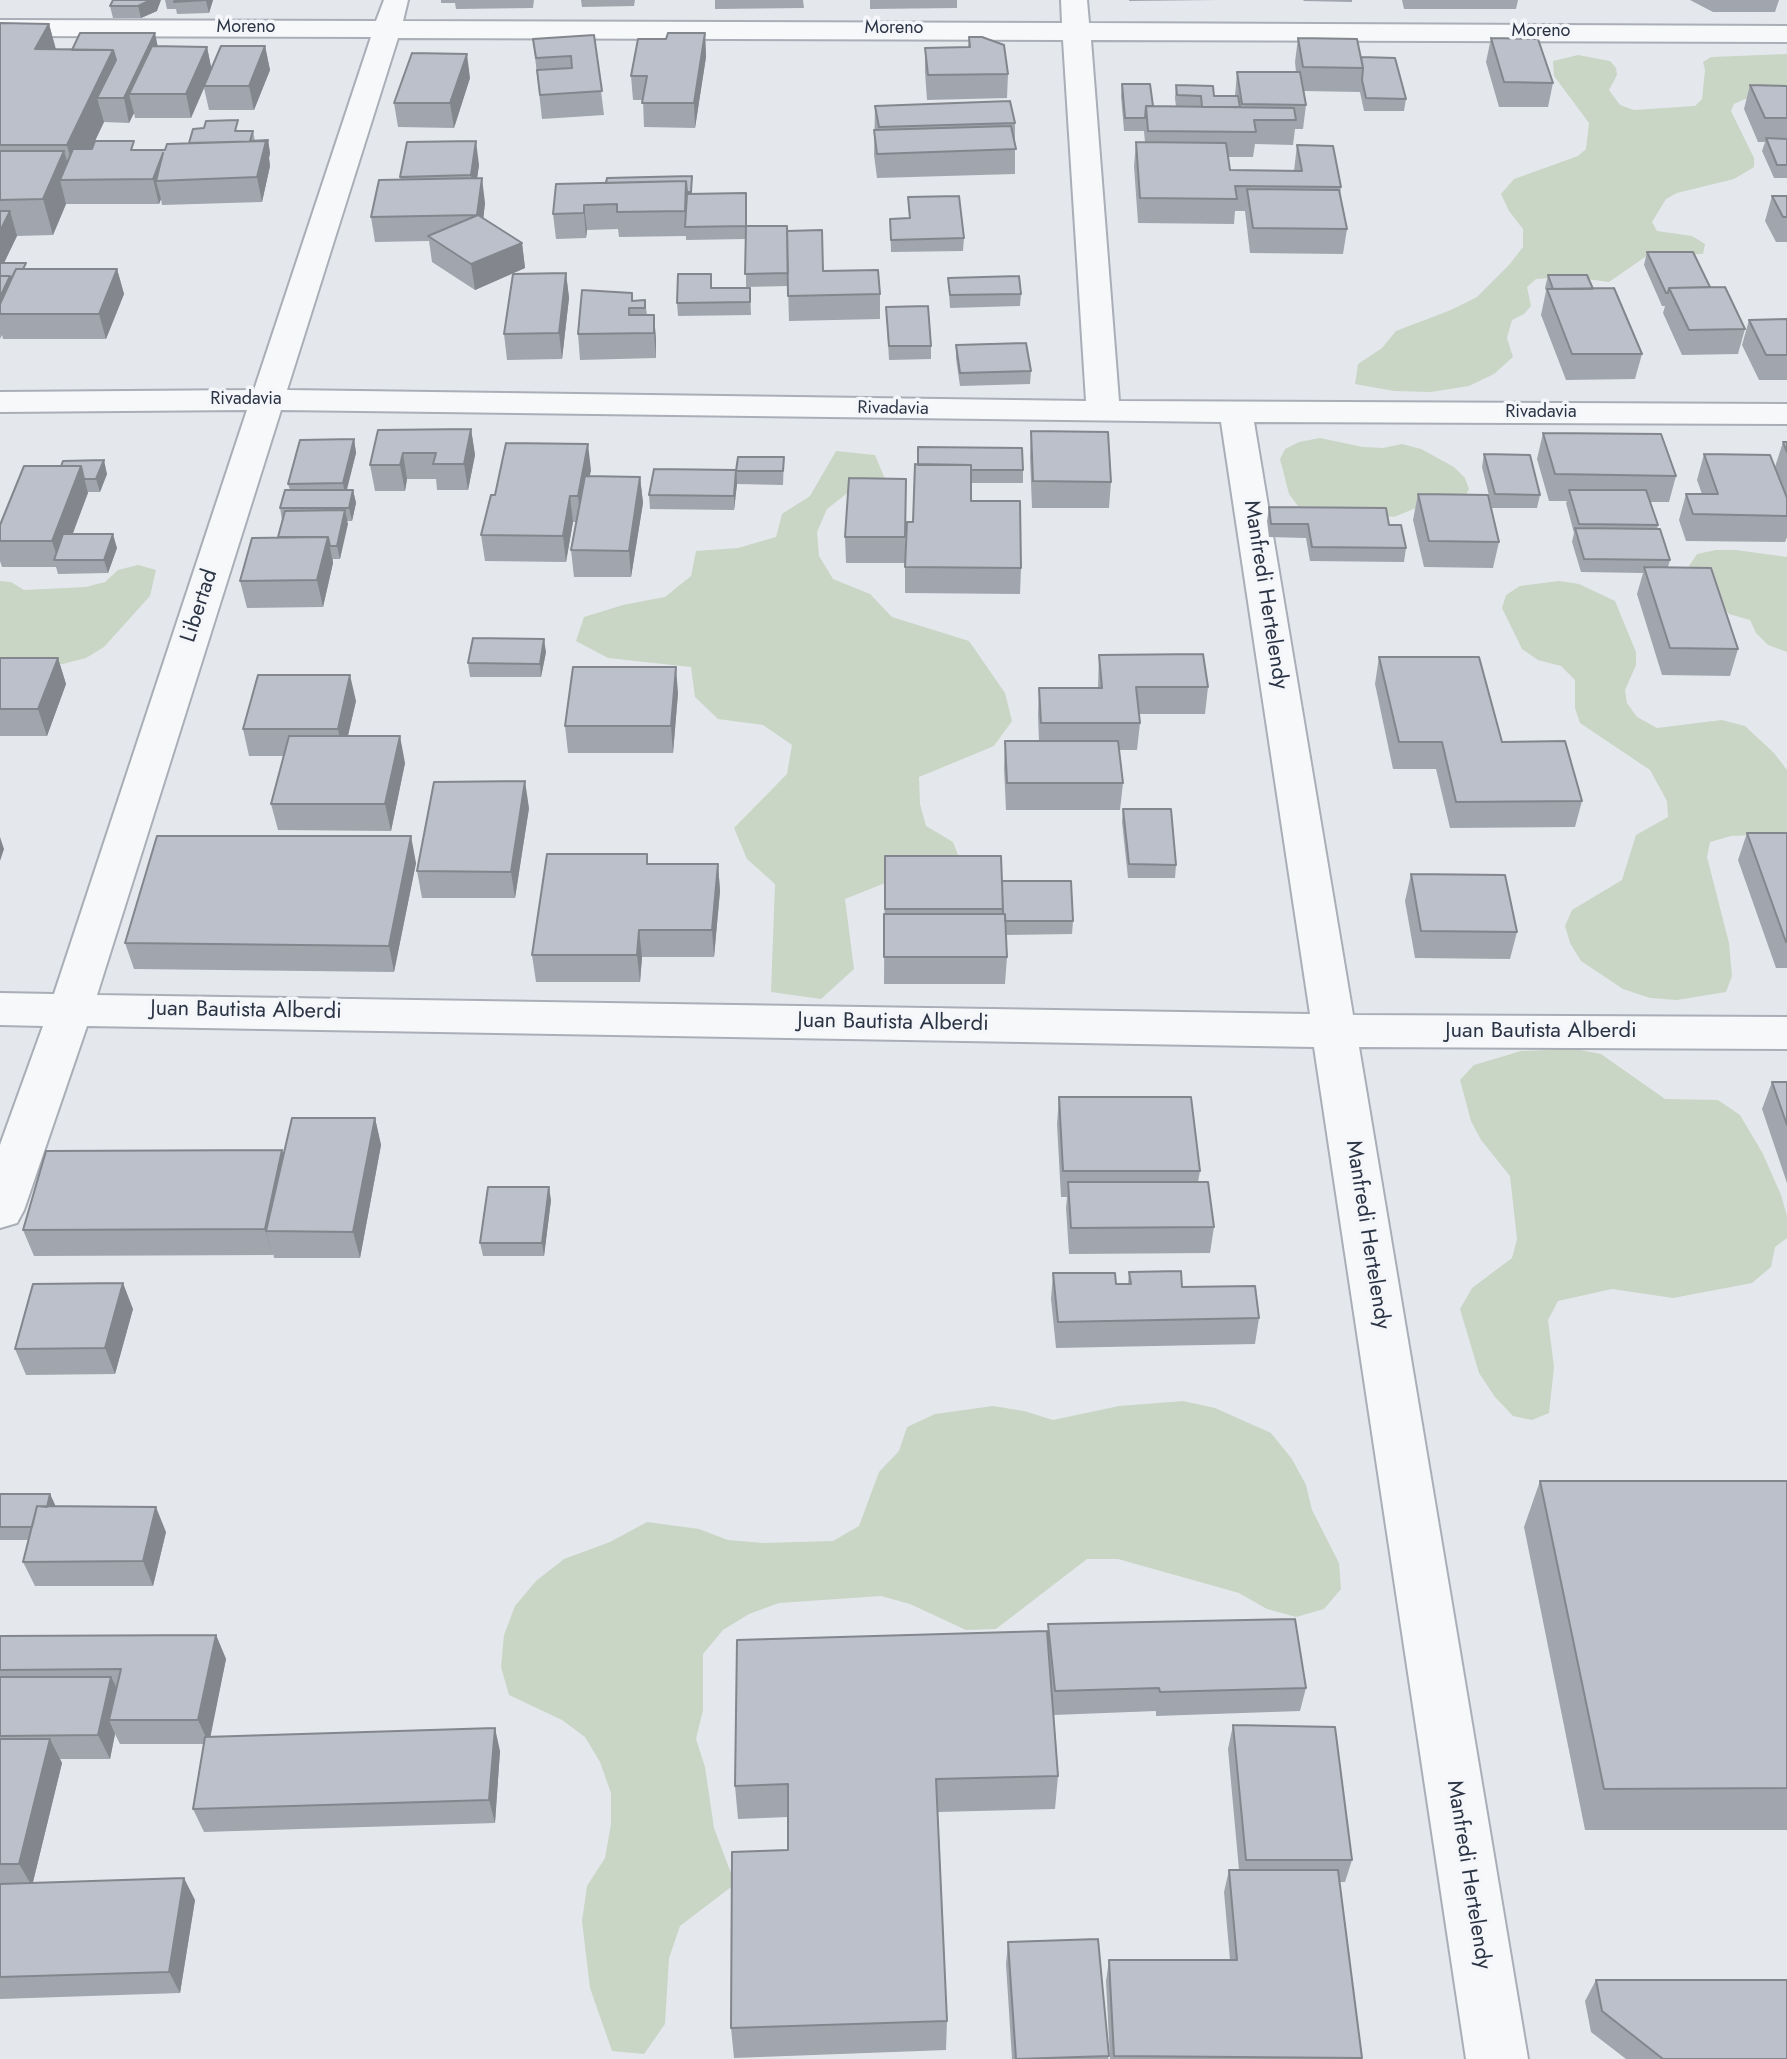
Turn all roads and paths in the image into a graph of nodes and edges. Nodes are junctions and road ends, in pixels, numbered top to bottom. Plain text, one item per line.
1 (392, 14) edge
2 (1075, 15) edge
3 (0, 28) edge
4 (1787, 34) edge
5 (266, 400) junction
6 (0, 402) edge
7 (1103, 411) junction
8 (1236, 412) junction
9 (1787, 414) edge
10 (71, 1008) junction
11 (0, 1009) edge
12 (1335, 1031) junction
13 (1787, 1033) edge
14 (0, 1210) edge
15 (1497, 2059) edge

1 - 2 street, Moreno
1 - 3 street, Moreno
1 - 5 street, Libertad
2 - 4 street, Moreno
2 - 7 street
5 - 6 street, Rivadavia
5 - 7 street, Rivadavia
5 - 10 street, Libertad
7 - 8 street, Rivadavia
8 - 9 street, Rivadavia
8 - 12 street, Manfredi Hertelendy
10 - 11 street, Juan Bautista Alberdi
10 - 12 street, Juan Bautista Alberdi
10 - 14 street, Libertad
12 - 13 street, Juan Bautista Alberdi
12 - 15 street, Manfredi Hertelendy

